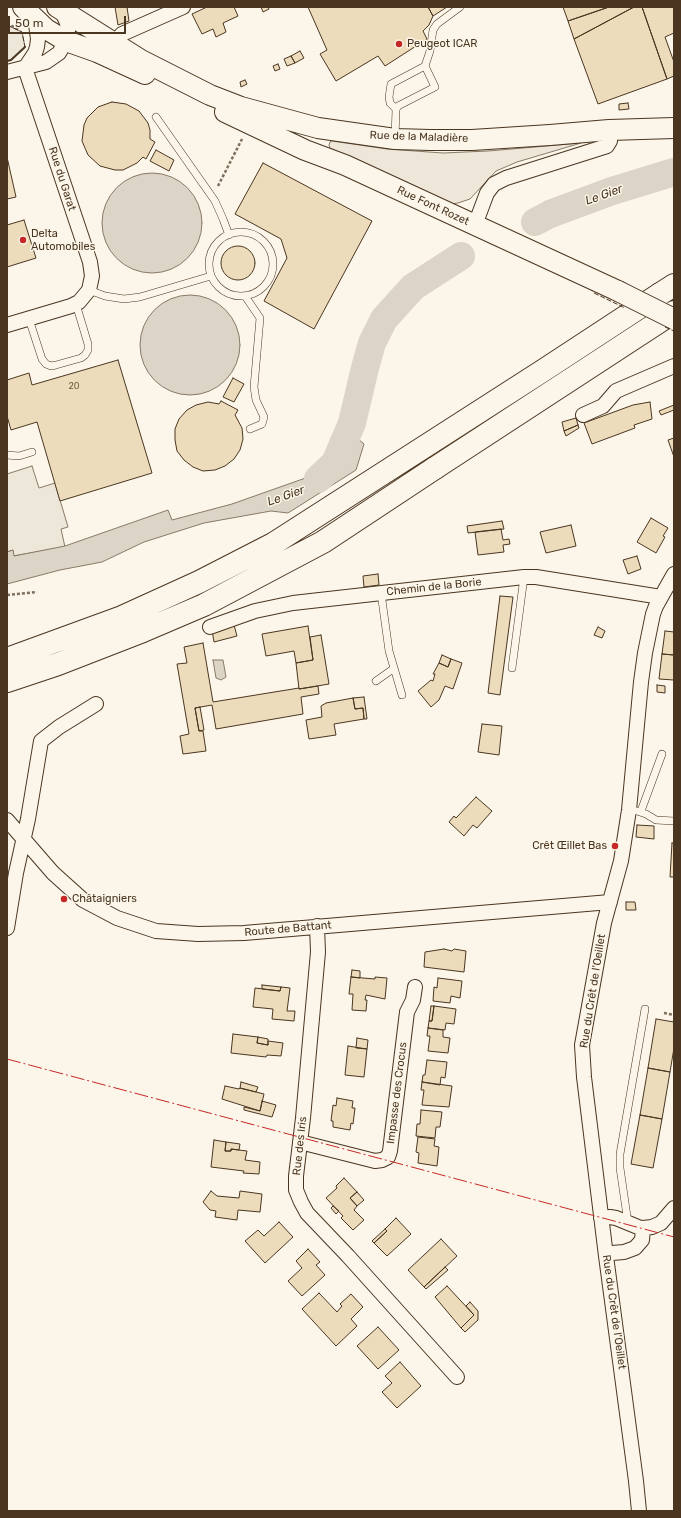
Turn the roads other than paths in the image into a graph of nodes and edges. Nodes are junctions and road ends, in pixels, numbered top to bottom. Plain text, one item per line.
1 (183, 7) edge
2 (460, 7) edge
3 (59, 8) edge
4 (29, 12) edge
5 (66, 40) junction
6 (114, 43) junction
7 (425, 66) junction
8 (25, 68) junction
9 (7, 72) edge
10 (190, 95) junction
11 (210, 95) junction
12 (396, 109) junction
13 (674, 116) edge
14 (156, 117) dead end
15 (318, 128) junction
16 (674, 128) edge
17 (609, 130) junction
18 (395, 139) junction
19 (345, 165) junction
20 (475, 225) junction
21 (229, 235) junction
22 (211, 276) junction
23 (89, 290) junction
24 (667, 290) edge
25 (245, 296) junction
26 (76, 304) junction
27 (674, 312) edge
28 (30, 319) junction
29 (674, 319) edge
30 (7, 325) edge
31 (674, 366) edge
32 (583, 415) dead end
33 (250, 429) dead end
34 (32, 452) dead end
35 (7, 455) edge
36 (674, 574) edge
37 (524, 577) junction
38 (381, 593) junction
39 (661, 597) junction
40 (210, 627) dead end
41 (7, 659) edge
42 (512, 668) dead end
43 (393, 669) junction
44 (7, 681) edge
45 (376, 681) dead end
46 (402, 694) dead end
47 (96, 704) dead end
48 (662, 754) dead end
49 (635, 811) junction
50 (7, 820) edge
51 (674, 821) edge
52 (24, 838) junction
53 (10, 893) edge
54 (610, 902) junction
55 (317, 926) junction
56 (7, 928) edge
57 (414, 987) dead end
58 (645, 1009) dead end
59 (300, 1142) junction
60 (674, 1208) edge
61 (601, 1218) junction
62 (628, 1223) junction
63 (643, 1228) junction
64 (606, 1256) junction
65 (458, 1377) dead end
66 (638, 1511) edge

1 - 6 street
2 - 7 lane
3 - 5 street
3 - 6 main road
4 - 5 main road, Rue Font Rozet
4 - 8 street
5 - 8 street
5 - 10 main road, Rue Font Rozet
6 - 11 main road
7 - 12 lane
7 - 12 lane
8 - 9 street
8 - 23 street, Rue du Garat
10 - 11 main road
10 - 19 main road, Rue Font Rozet
11 - 15 main road, Rue de la Maladière
12 - 18 lane
13 - 17 main road, Rue de la Maladière
14 - 21 lane
15 - 18 main road, Rue de la Maladière
15 - 19 main road
16 - 17 main road, Rue de la Maladière
17 - 18 main road, Rue de la Maladière
17 - 20 street
19 - 20 main road, Rue Font Rozet
20 - 29 main road, Rue Font Rozet, bridge
21 - 22 lane
21 - 25 lane
22 - 23 lane
22 - 25 lane
23 - 26 street
24 - 41 main road
25 - 33 lane
26 - 28 street
26 - 28 lane
27 - 44 main road
28 - 30 street
31 - 32 street
34 - 35 lane
36 - 39 street, Rue du Crêt de l'Oeillet
37 - 38 street, Chemin de la Borie
37 - 39 street, Chemin de la Borie
37 - 42 lane
38 - 40 street, Chemin de la Borie
38 - 43 lane
39 - 49 street, Rue du Crêt de l'Oeillet
43 - 45 lane
43 - 46 lane
47 - 52 street
48 - 49 lane
49 - 51 lane
49 - 54 street, Rue du Crêt de l'Oeillet
50 - 52 street, Route de Battant
52 - 53 street
52 - 55 street, Route de Battant
53 - 56 street
54 - 55 street, Route de Battant
54 - 61 street, Rue du Crêt de l'Oeillet
55 - 59 street, Rue des Iris
57 - 59 street, Impasse des Crocus
58 - 62 lane
59 - 65 street, Rue des Iris
60 - 63 street
61 - 62 street
61 - 64 street, Rue du Crêt de l'Oeillet
62 - 63 street
63 - 64 street
64 - 66 street, Rue du Crêt de l'Oeillet

